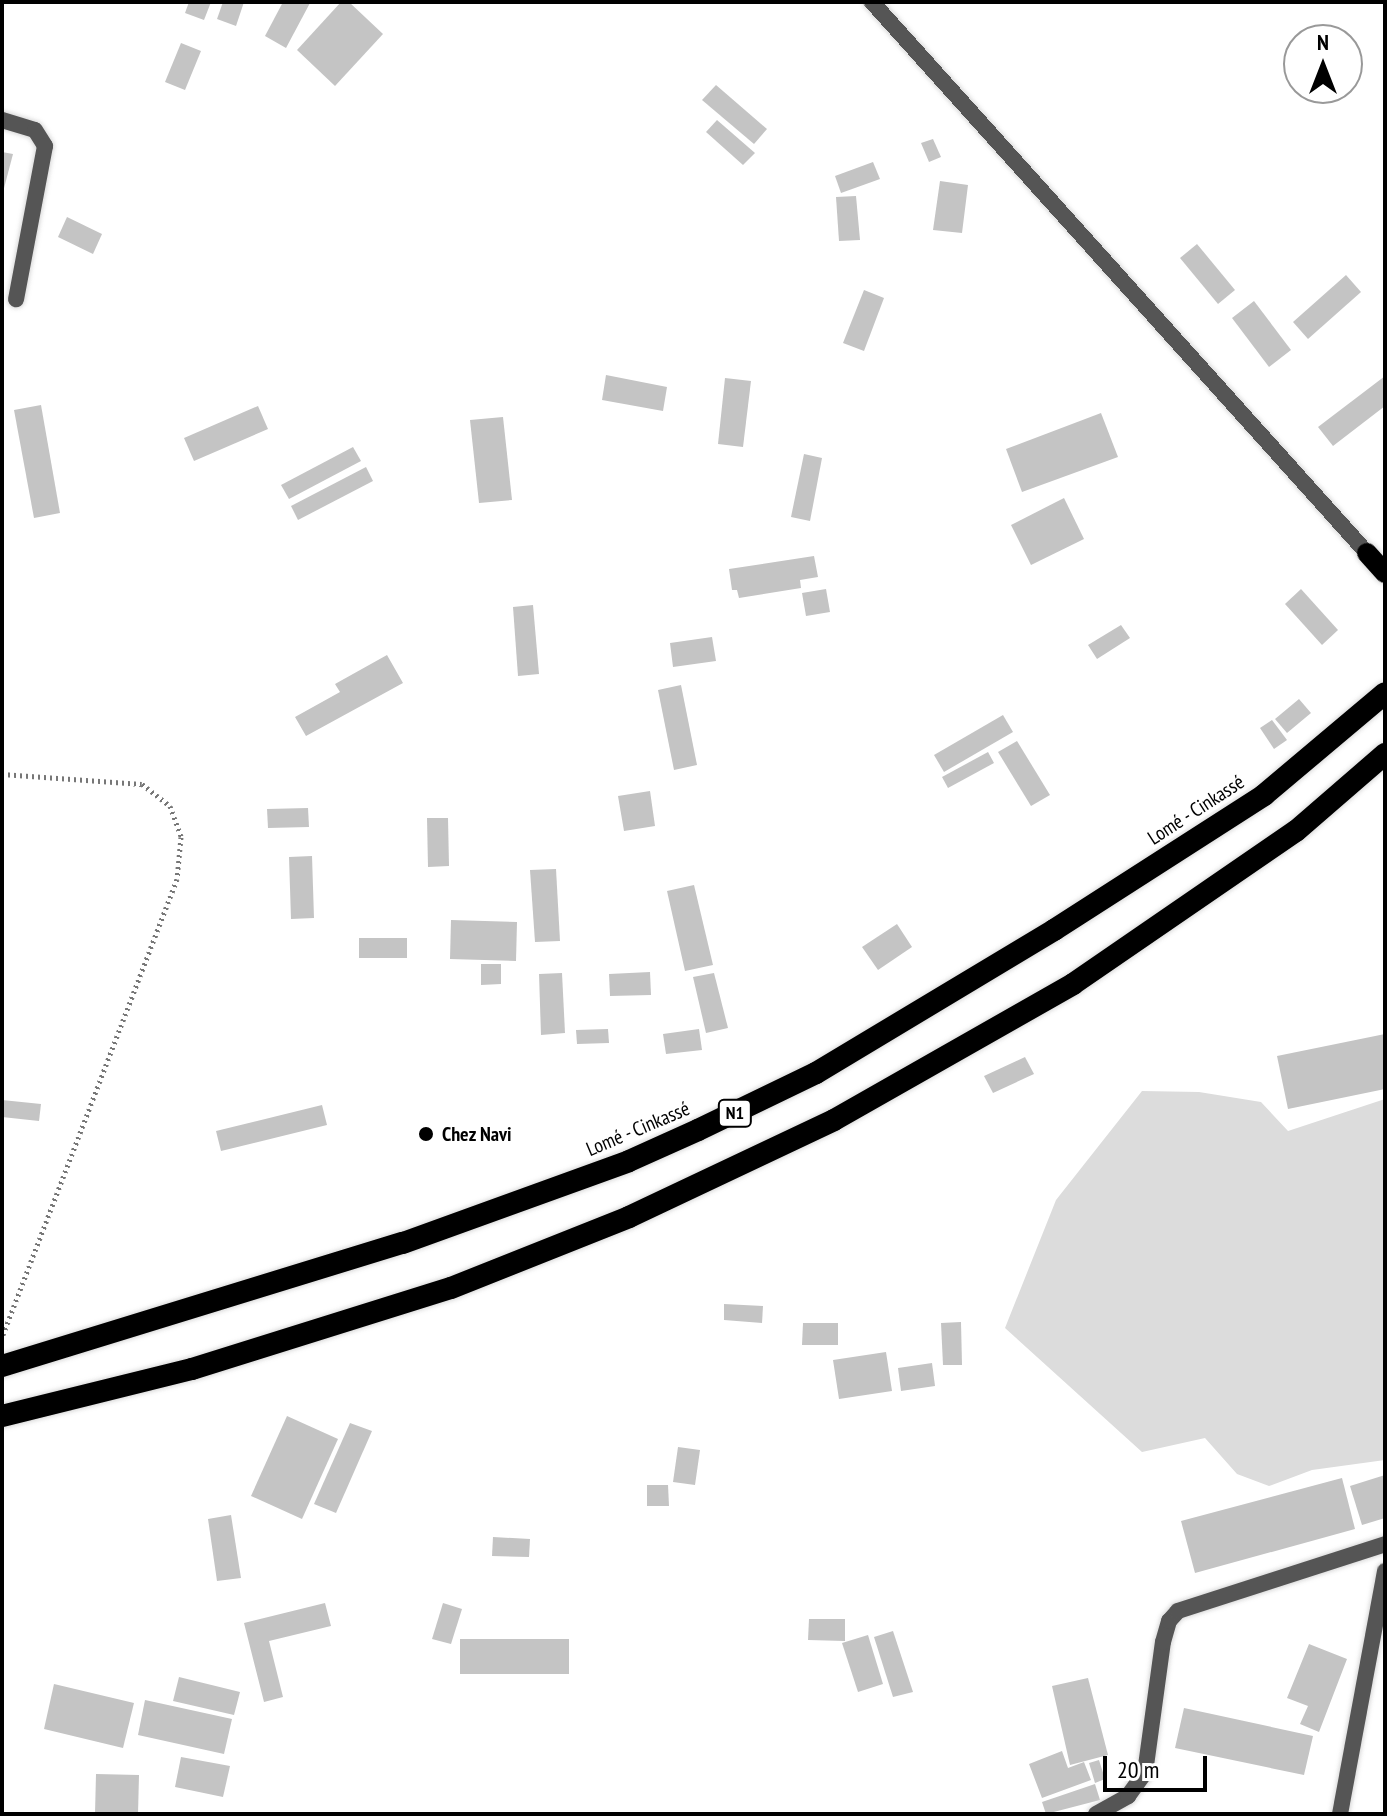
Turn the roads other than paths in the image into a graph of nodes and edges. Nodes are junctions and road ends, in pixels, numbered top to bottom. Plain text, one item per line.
1 (872, 2) edge
2 (2, 120) edge
3 (16, 299) dead end
4 (1367, 553) junction
5 (1385, 567) edge
6 (1385, 573) edge
7 (1385, 693) edge
8 (1385, 754) edge
9 (2, 1366) edge
10 (2, 1416) edge
11 (1385, 1544) edge
12 (1385, 1571) edge
13 (1096, 1814) edge
14 (1340, 1814) edge

1 - 4 street
2 - 3 street
4 - 5 main road
4 - 6 main road
7 - 9 highway, Lomé - Cinkassé / N1
8 - 10 highway, N1
11 - 13 street
12 - 14 street

